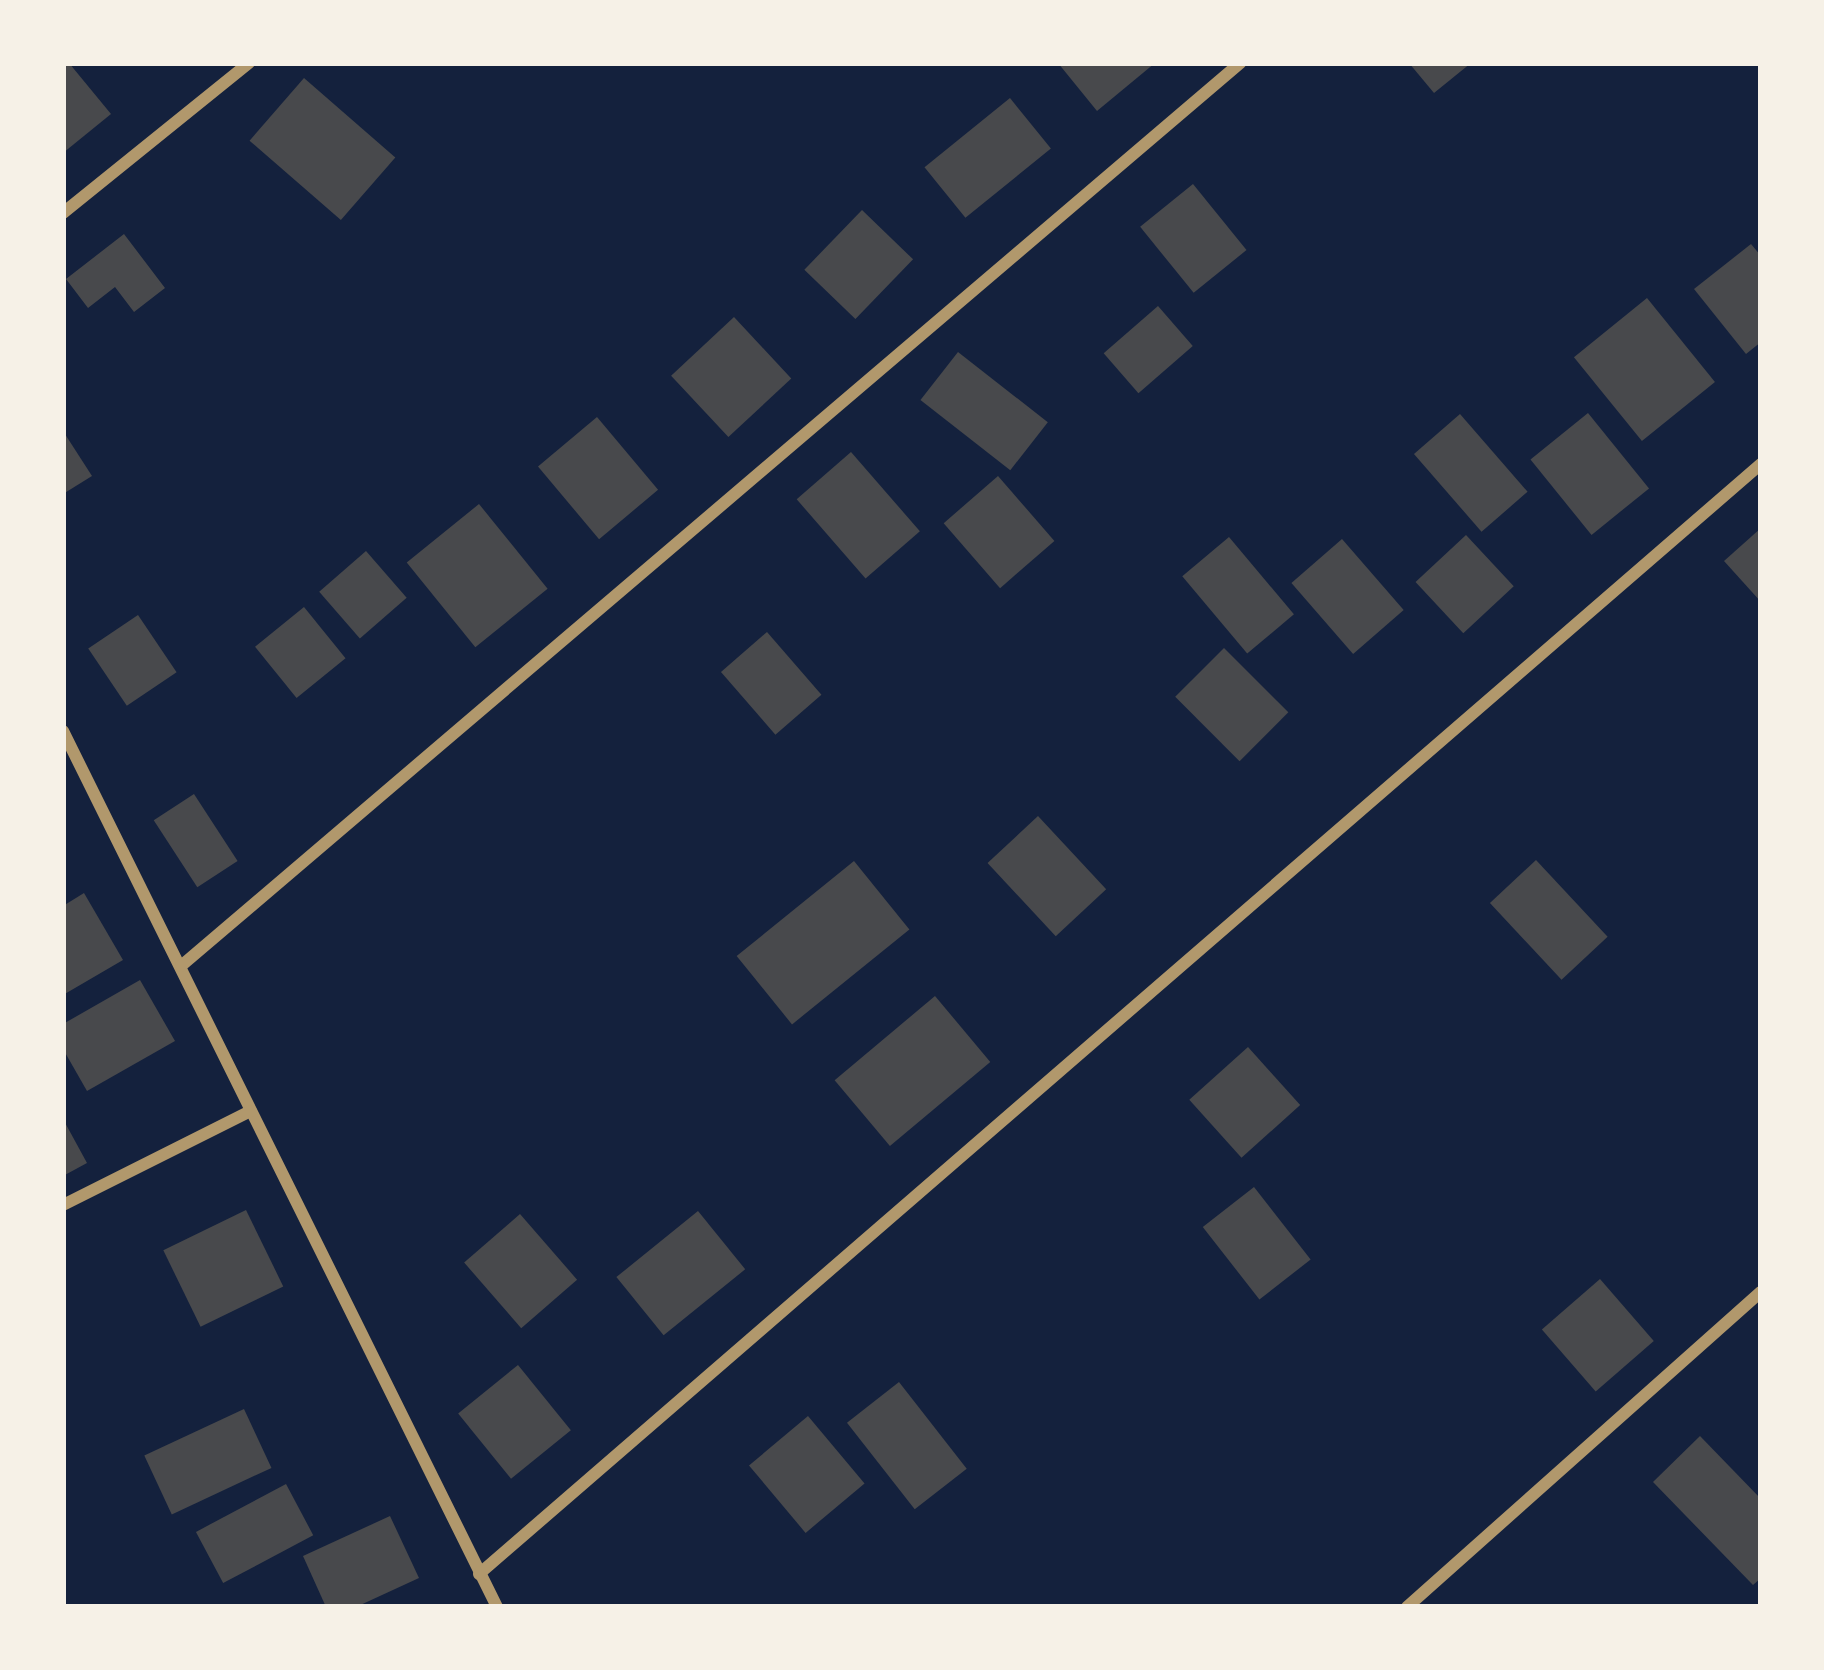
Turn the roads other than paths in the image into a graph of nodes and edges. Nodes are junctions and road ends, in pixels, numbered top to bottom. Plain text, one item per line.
1 (249, 63) edge
2 (1240, 63) edge
3 (63, 213) edge
4 (1761, 464) edge
5 (63, 731) edge
6 (181, 966) junction
7 (251, 1111) junction
8 (63, 1205) edge
9 (1761, 1292) edge
10 (479, 1574) junction
11 (497, 1607) edge
12 (1407, 1607) edge

1 - 3 street
2 - 6 street
4 - 10 street
5 - 6 street
6 - 7 street
7 - 8 street
7 - 10 street
9 - 12 street
10 - 11 street

